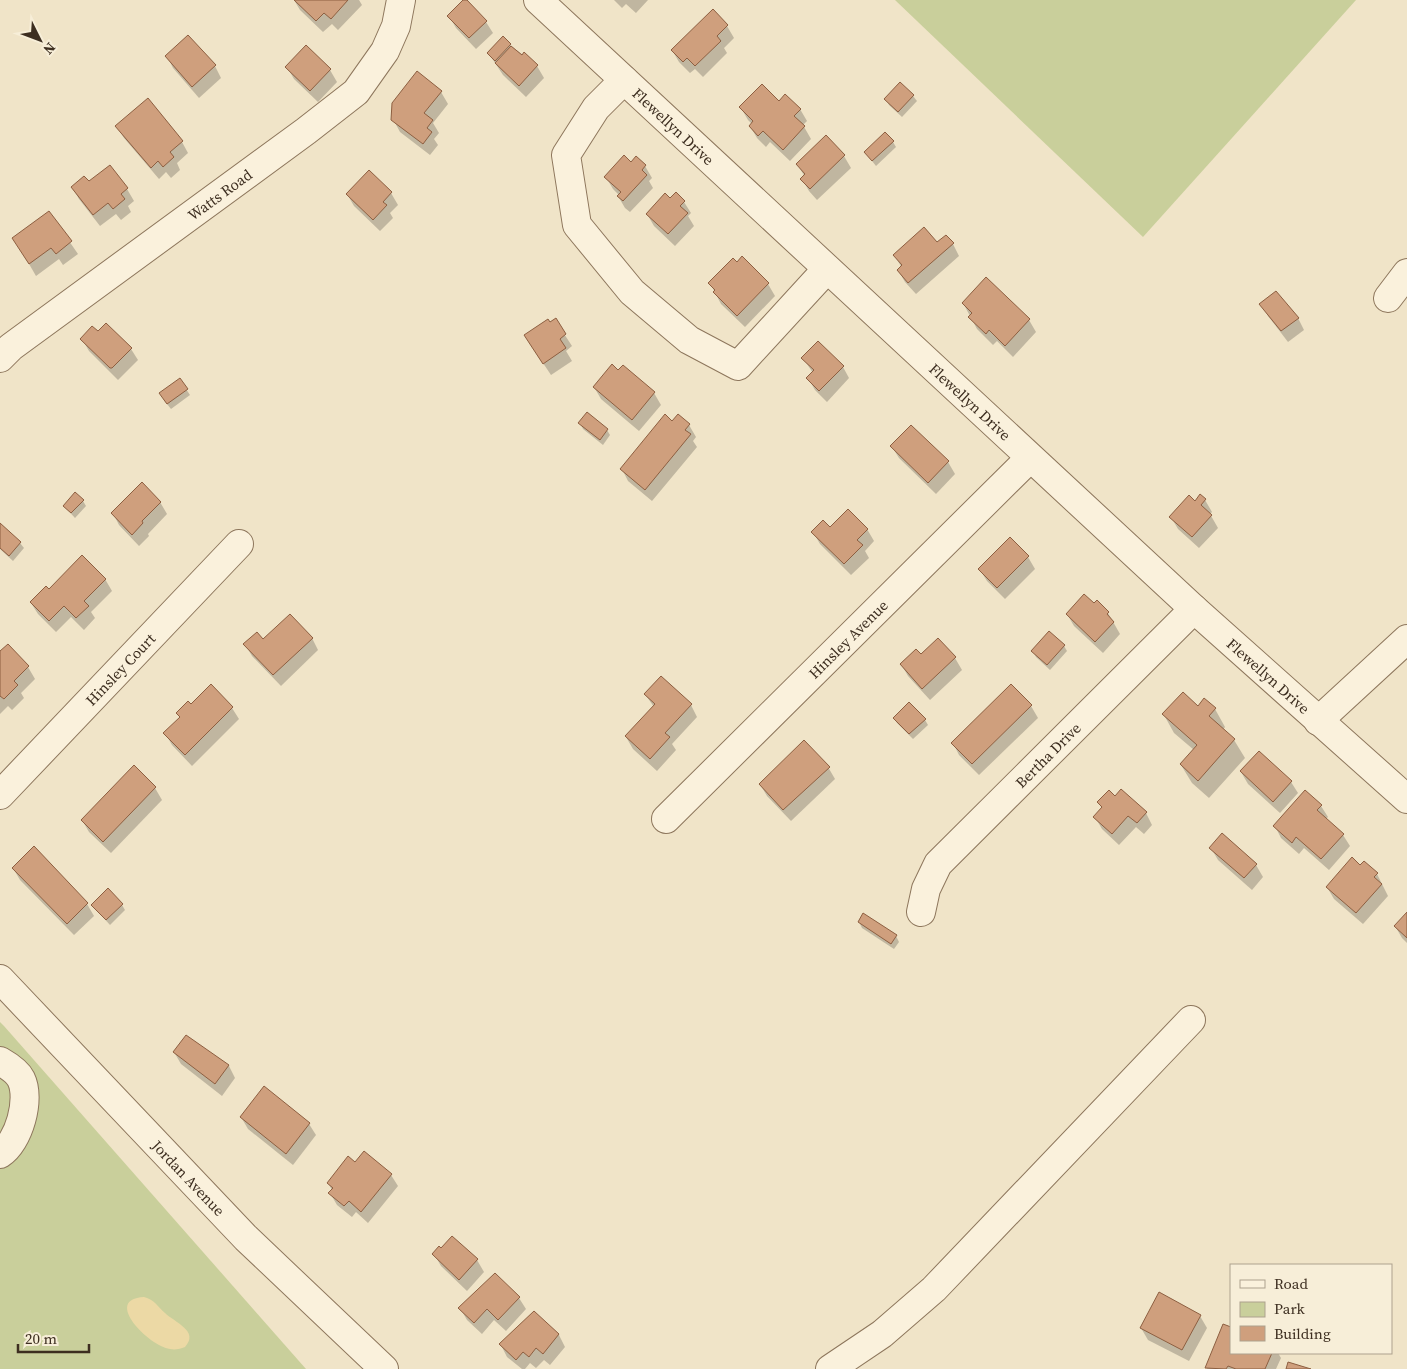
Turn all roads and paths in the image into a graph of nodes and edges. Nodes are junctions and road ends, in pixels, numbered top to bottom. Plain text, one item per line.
1 (401, 0) edge
2 (538, 0) edge
3 (624, 80) junction
4 (827, 269) junction
5 (1407, 274) edge
6 (1388, 298) dead end
7 (0, 358) edge
8 (1030, 458) junction
9 (239, 544) dead end
10 (1194, 609) junction
11 (1407, 639) edge
12 (1318, 721) junction
13 (0, 795) edge
14 (1407, 800) edge
15 (666, 819) dead end
16 (921, 912) dead end
17 (0, 979) edge
18 (1191, 1020) dead end
19 (0, 1061) edge
20 (0, 1154) edge
21 (384, 1369) edge
22 (830, 1369) edge

1 - 7 street, Watts Road
2 - 3 street, Flewellyn Drive
3 - 4 street, Flewellyn Drive
3 - 4 street
4 - 8 street, Flewellyn Drive
5 - 6 street
8 - 10 street, Flewellyn Drive
8 - 15 street, Hinsley Avenue
9 - 13 street, Hinsley Court
10 - 12 street, Flewellyn Drive
10 - 16 street, Bertha Drive
11 - 12 street
12 - 14 street, Flewellyn Drive
17 - 21 street, Jordan Avenue
18 - 22 street
19 - 20 street

